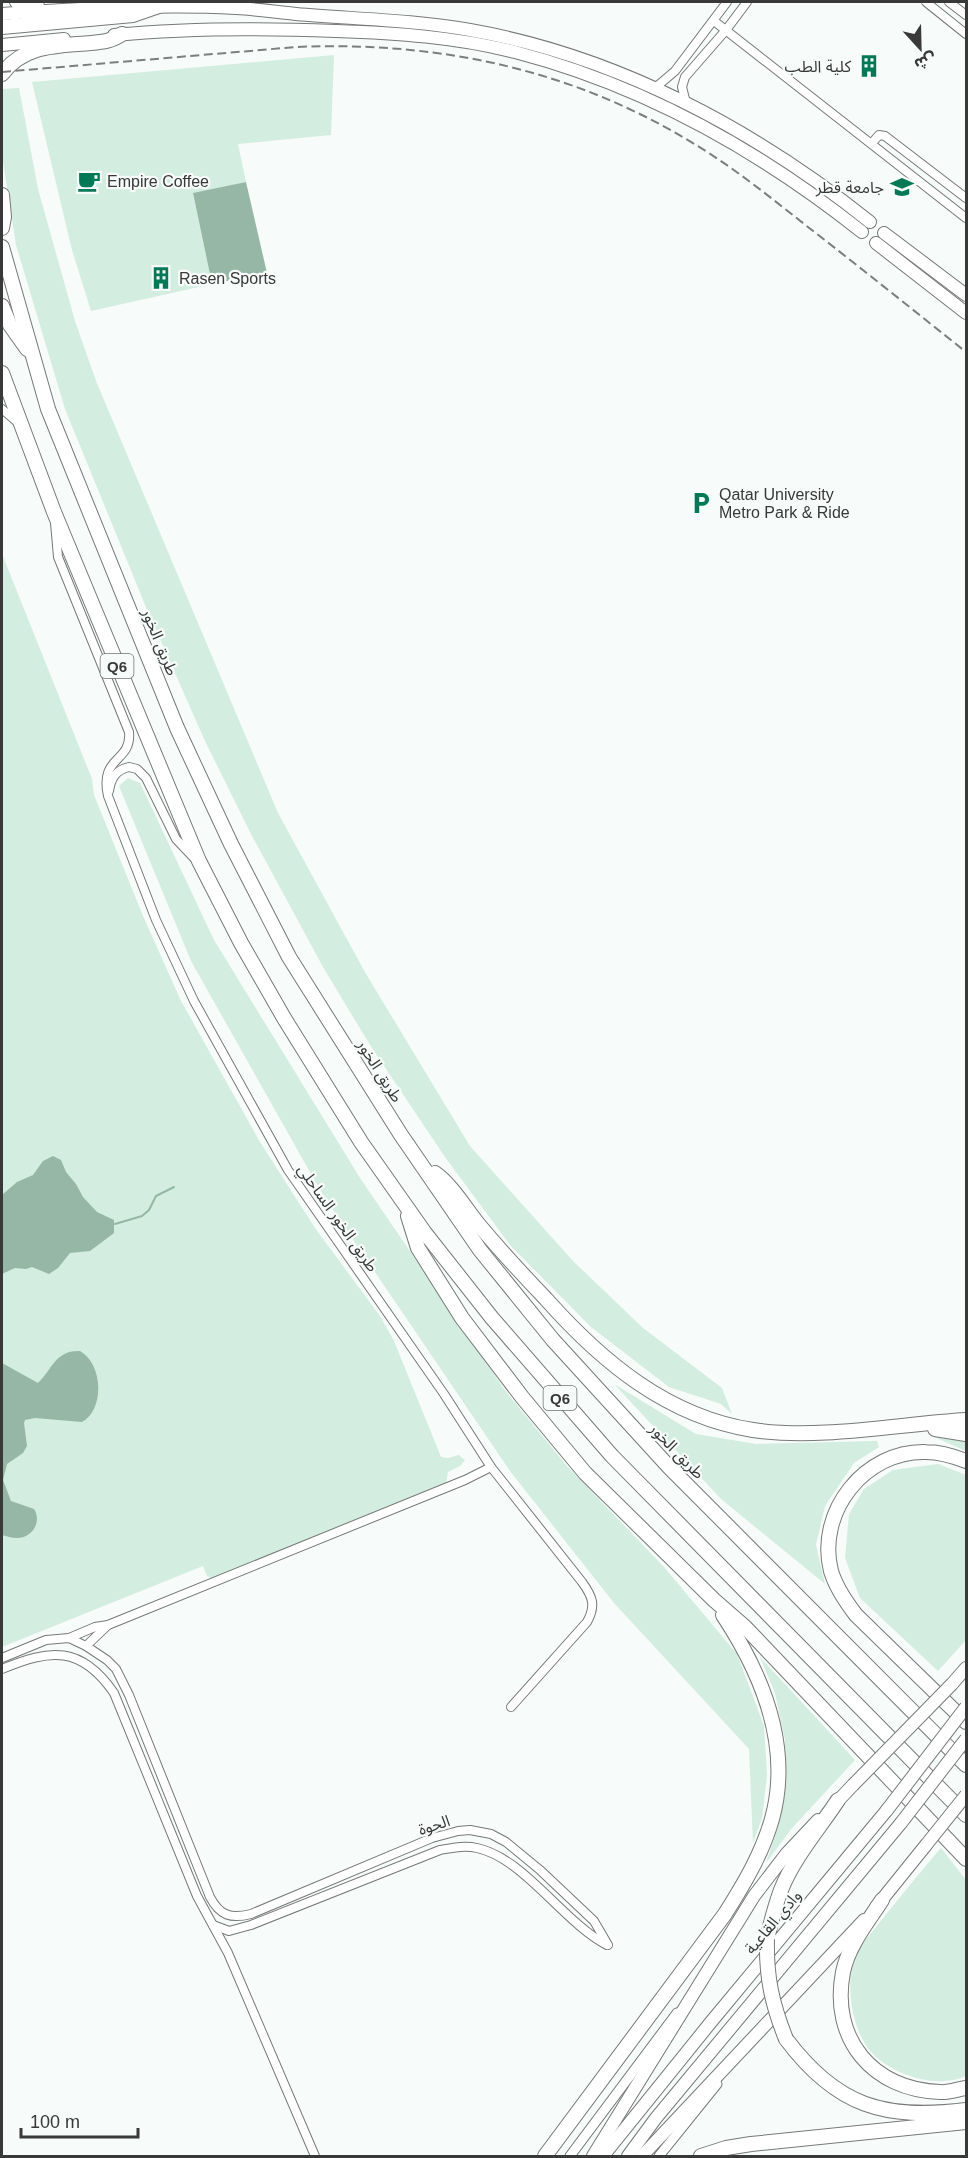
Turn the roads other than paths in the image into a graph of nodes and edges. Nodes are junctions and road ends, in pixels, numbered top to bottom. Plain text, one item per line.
1 (16, 2) edge
2 (728, 2) edge
3 (747, 2) edge
4 (926, 2) edge
5 (949, 2) edge
6 (159, 6) junction
7 (87, 7) junction
8 (2, 14) edge
9 (966, 15) edge
10 (714, 21) junction
11 (2, 27) edge
12 (726, 30) junction
13 (122, 34) junction
14 (966, 34) edge
15 (2, 45) edge
16 (2, 74) edge
17 (655, 88) junction
18 (686, 103) junction
19 (872, 143) junction
20 (2, 195) edge
21 (966, 198) edge
22 (966, 218) edge
23 (2, 228) edge
24 (2, 247) edge
25 (966, 295) edge
26 (2, 306) edge
27 (966, 313) edge
28 (31, 352) junction
29 (2, 373) edge
30 (2, 409) edge
31 (20, 424) junction
32 (54, 512) junction
33 (108, 796) junction
34 (200, 861) junction
35 (418, 1162) junction
36 (404, 1203) junction
37 (966, 1420) edge
38 (891, 1427) junction
39 (966, 1434) edge
40 (966, 1461) edge
41 (490, 1467) junction
42 (714, 1600) junction
43 (108, 1625) junction
44 (69, 1638) junction
45 (86, 1646) junction
46 (2, 1658) edge
47 (966, 1668) edge
48 (2, 1669) edge
49 (511, 1707) dead end
50 (966, 1707) edge
51 (966, 1722) edge
52 (966, 1739) edge
53 (966, 1765) edge
54 (966, 1795) edge
55 (838, 1800) junction
56 (966, 1815) edge
57 (966, 1858) edge
58 (882, 1900) junction
59 (219, 1911) junction
60 (594, 1921) junction
61 (213, 1925) junction
62 (585, 1930) junction
63 (691, 1998) junction
64 (760, 2032) junction
65 (966, 2088) edge
66 (966, 2110) edge
67 (966, 2122) edge
68 (559, 2139) junction
69 (801, 2140) junction
70 (315, 2157) edge
71 (545, 2157) edge
72 (552, 2157) edge
73 (570, 2157) edge
74 (593, 2157) edge
75 (603, 2157) edge
76 (628, 2157) edge
77 (642, 2157) edge
78 (658, 2157) edge
79 (701, 2157) edge
80 (727, 2157) edge

1 - 7 main road
2 - 10 street
3 - 12 street
4 - 14 street
5 - 9 street
6 - 7 main road
6 - 11 highway
6 - 17 main road
7 - 8 main road
10 - 12 street
10 - 17 street
12 - 18 street
12 - 19 street
13 - 15 main road
13 - 16 highway
13 - 18 main road
17 - 18 main road
19 - 21 street
19 - 22 street
20 - 23 highway
24 - 28 highway, طريق الخور / Q6
25 - 27 main road
26 - 28 highway
28 - 35 highway, طريق الخور / Q6
29 - 31 highway, Q6
30 - 31 street
31 - 32 highway, Q6
32 - 33 street, طريق الخور الساحلي
32 - 34 highway, Q6
33 - 34 street
33 - 41 street, طريق الخور الساحلي
34 - 36 highway, Q6
35 - 38 highway
35 - 53 highway, طريق الخور / Q6
36 - 42 highway
36 - 56 highway, Q6
37 - 38 highway
38 - 39 highway
40 - 51 highway
41 - 43 street
41 - 49 street, طريق الخور الساحلي
42 - 57 highway
42 - 68 highway
43 - 44 street
43 - 45 street
44 - 45 street
44 - 46 street
45 - 59 street
47 - 55 main road, bridge
48 - 61 street
50 - 75 main road, وادي القاعية, bridge
52 - 76 main road, bridge
54 - 58 main road, bridge
55 - 63 main road
55 - 66 highway, bridge
58 - 64 main road
58 - 65 highway
59 - 60 street, الحوة
59 - 61 street
60 - 62 street
60 - 62 street, الحوة
61 - 62 street, الحوة
61 - 70 street
63 - 73 street
63 - 74 main road
64 - 77 main road
64 - 78 street
67 - 69 highway
68 - 71 highway
68 - 72 highway
69 - 79 highway
69 - 80 highway

